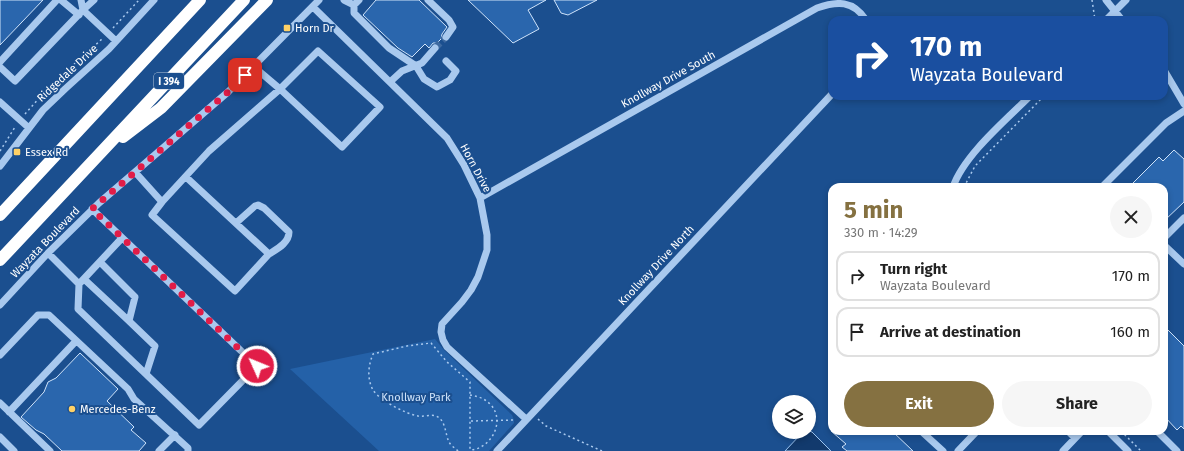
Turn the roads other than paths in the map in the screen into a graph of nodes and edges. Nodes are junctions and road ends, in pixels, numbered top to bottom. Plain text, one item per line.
1 (57, 0) edge
2 (61, 0) edge
3 (81, 0) edge
4 (94, 0) edge
5 (154, 0) edge
6 (200, 0) edge
7 (244, 0) edge
8 (267, 0) edge
9 (319, 0) edge
10 (344, 0) edge
11 (428, 0) edge
12 (1106, 0) edge
13 (1126, 0) edge
14 (357, 3) edge
15 (313, 7) junction
16 (1114, 11) junction
17 (81, 12) junction
18 (863, 16) edge
19 (1110, 16) edge
20 (1118, 16) edge
21 (446, 37) tunnel mouth
22 (116, 41) junction
23 (435, 48) tunnel mouth
24 (446, 61) dead end
25 (0, 62) edge
26 (416, 66) junction
27 (0, 67) edge
28 (254, 67) junction
29 (1168, 77) edge
30 (390, 82) junction
31 (280, 90) junction
32 (828, 98) edge
33 (1026, 100) edge
34 (0, 102) edge
35 (1184, 104) edge
36 (1184, 111) edge
37 (29, 128) junction
38 (93, 160) junction
39 (0, 166) edge
40 (135, 172) junction
41 (186, 176) junction
42 (955, 183) edge
43 (1106, 183) edge
44 (480, 198) junction
45 (162, 202) junction
46 (92, 209) junction
47 (0, 215) edge
48 (1184, 218) edge
49 (236, 223) junction
50 (1168, 234) edge
51 (122, 238) junction
52 (1168, 249) edge
53 (48, 253) junction
54 (269, 254) junction
55 (0, 260) edge
56 (100, 262) junction
57 (1184, 264) edge
58 (81, 282) junction
59 (0, 305) edge
60 (129, 321) junction
61 (76, 341) junction
62 (0, 355) edge
63 (146, 374) junction
64 (0, 403) edge
65 (9, 412) junction
66 (526, 419) junction
67 (925, 435) edge
68 (973, 435) edge
69 (1072, 435) edge
70 (1078, 435) edge
71 (1112, 435) edge
72 (1161, 435) edge
73 (175, 436) junction
74 (0, 437) edge
75 (1075, 438) junction
76 (14, 451) edge
77 (50, 451) edge
78 (159, 451) edge
79 (188, 451) edge
80 (497, 451) edge
81 (943, 451) edge
82 (958, 451) edge
83 (1063, 451) edge
84 (1128, 451) edge
85 (1177, 451) edge

1 - 25 street
2 - 17 street
3 - 17 street
4 - 17 street
5 - 22 street, Ridgedale Drive
6 - 47 highway, I 394
7 - 38 highway, I 394
8 - 38 highway
9 - 15 street, Wayzata Boulevard
10 - 14 street
11 - 21 street
12 - 16 street
13 - 16 street
14 - 26 street
15 - 28 street, Wayzata Boulevard
15 - 30 street, Horn Drive
16 - 19 street
16 - 20 street
17 - 22 street
17 - 27 street
18 - 44 street, Knollway Drive South
22 - 37 street, Ridgedale Drive
23 - 26 street
24 - 26 street
26 - 30 street
28 - 31 street
28 - 40 street, Wayzata Boulevard
29 - 35 street
30 - 44 street, Horn Drive
31 - 31 street
31 - 41 street
32 - 66 street, Knollway Drive North
33 - 42 street
34 - 37 street
36 - 43 street
37 - 39 street, Ridgedale Drive
38 - 55 highway, I 394
40 - 45 street
40 - 46 street, Wayzata Boulevard
41 - 45 street
41 - 49 street
44 - 66 street, Horn Drive
45 - 54 street
46 - 51 street
46 - 53 street, Wayzata Boulevard
48 - 50 street
49 - 54 street
49 - 54 street
51 - 56 street
51 - 63 street
52 - 57 street
53 - 58 street
53 - 59 street, Wayzata Boulevard
56 - 58 street
56 - 60 street
58 - 60 street
58 - 63 street
60 - 63 street
61 - 62 street
61 - 65 street
61 - 73 street
64 - 65 street
65 - 77 street
66 - 80 street, Knollway Drive North
67 - 81 street
68 - 82 street
69 - 75 street
70 - 75 street
71 - 84 street
72 - 85 street
73 - 78 street
73 - 79 street
74 - 76 street
75 - 83 street

